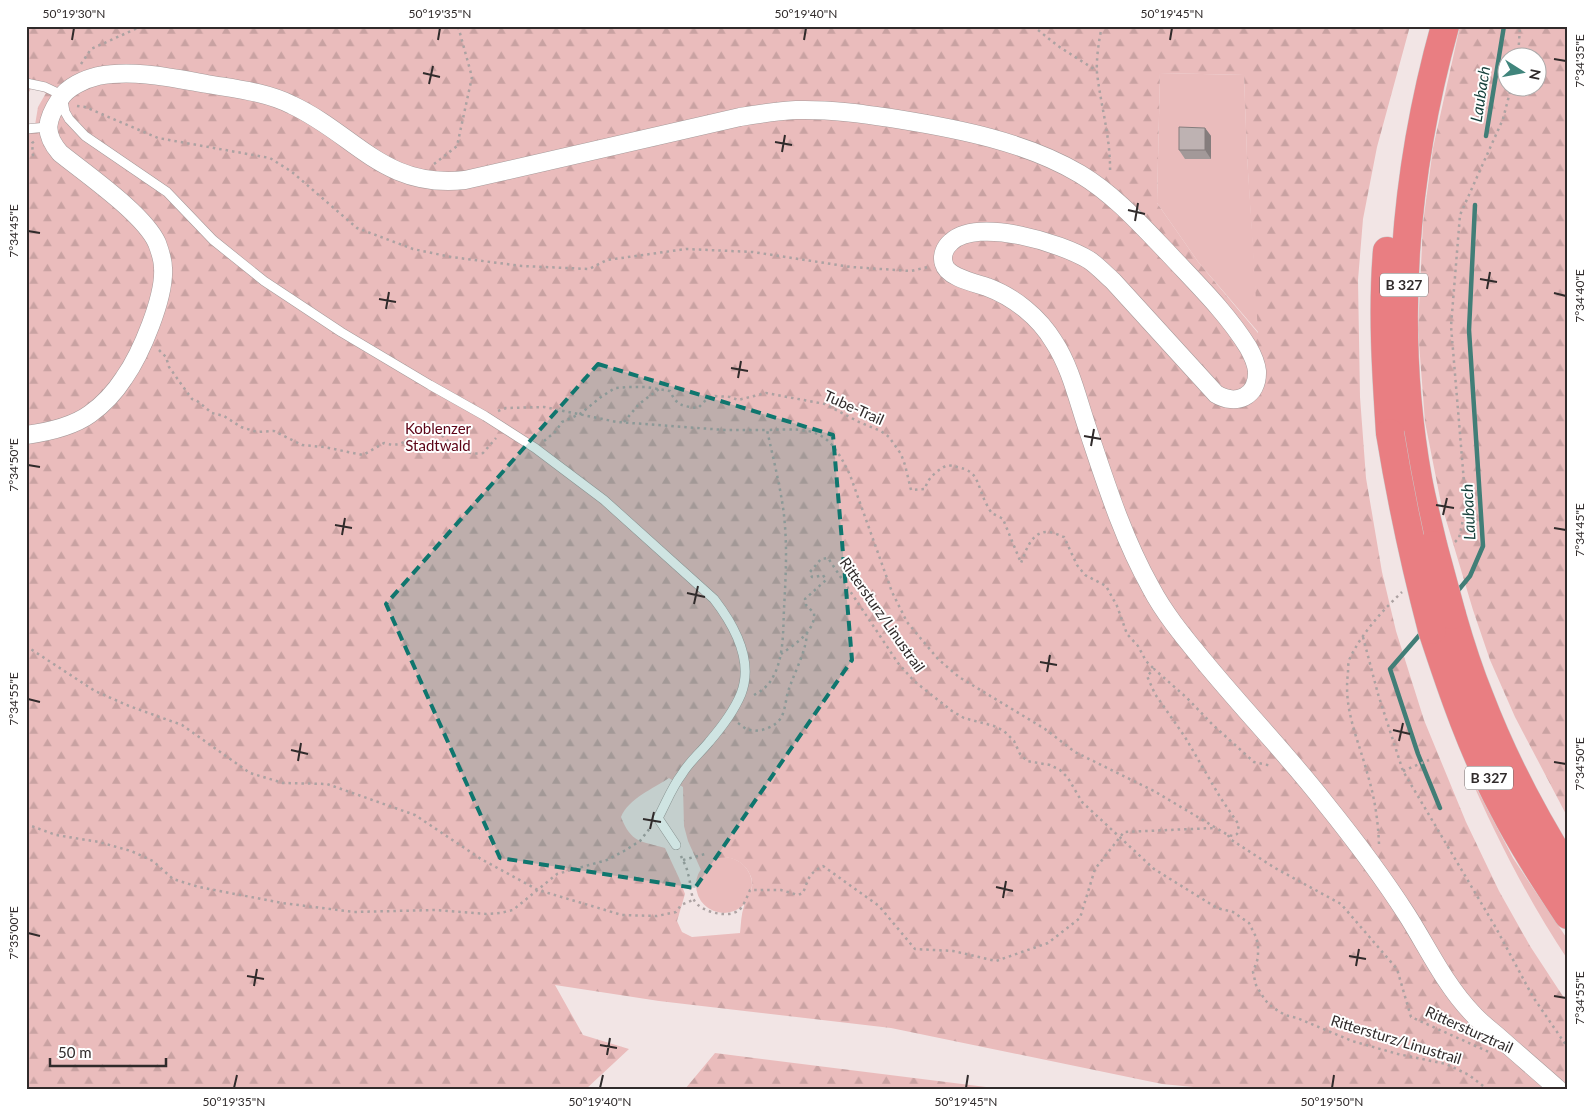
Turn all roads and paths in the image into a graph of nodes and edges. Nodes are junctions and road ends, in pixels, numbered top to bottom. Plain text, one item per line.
1 (142, 26) edge
2 (458, 26) edge
3 (1033, 26) edge
4 (1102, 26) edge
5 (1427, 26) edge
6 (1445, 26) edge
7 (1520, 26) edge
8 (1519, 48) edge
9 (1097, 71) junction
10 (26, 83) edge
11 (65, 96) junction
12 (1508, 98) edge
13 (48, 127) junction
14 (26, 129) edge
15 (448, 152) dead end
16 (1104, 191) junction
17 (943, 264) junction
18 (146, 336) junction
19 (659, 389) junction
20 (580, 414) junction
21 (485, 416) junction
22 (624, 422) junction
23 (504, 427) junction
24 (767, 430) junction
25 (26, 435) edge
26 (535, 448) junction
27 (1452, 545) dead end
28 (1402, 592) dead end
29 (807, 633) junction
30 (1363, 637) junction
31 (26, 646) edge
32 (781, 654) junction
33 (1154, 669) junction
34 (741, 694) junction
35 (728, 716) junction
36 (1289, 758) junction
37 (1429, 760) dead end
38 (1403, 771) junction
39 (1515, 775) junction
40 (658, 818) junction
41 (26, 824) edge
42 (1216, 828) junction
43 (1228, 835) junction
44 (1120, 837) junction
45 (1568, 837) edge
46 (676, 845) dead end
47 (705, 854) dead end
48 (1568, 872) edge
49 (1380, 874) junction
50 (538, 890) junction
51 (693, 900) junction
52 (1568, 916) edge
53 (26, 1018) edge
54 (26, 1026) edge
55 (1568, 1048) edge
56 (1490, 1052) dead end
57 (1487, 1089) edge
58 (1558, 1089) edge

1 - 11 path
2 - 15 path
3 - 9 path
4 - 9 path
5 - 52 highway, B 327, bridge
6 - 39 highway, B 327, bridge
7 - 8 path
9 - 16 path
10 - 11 lane
11 - 13 street
11 - 16 street
11 - 17 path
11 - 21 lane
12 - 27 path
13 - 14 lane
13 - 18 street
16 - 17 street
17 - 36 street
18 - 23 path
18 - 25 street
19 - 20 path
19 - 22 path
19 - 33 path, Tube-Trail
20 - 21 path, Rittersturztrail
20 - 22 path, Rittersturztrail
20 - 26 path
21 - 23 lane
22 - 24 path, Rittersturztrail
23 - 26 lane
24 - 32 path
24 - 42 path, Rittersturztrail
26 - 34 lane
28 - 30 path
29 - 32 path
29 - 35 path, Rittersturz/Linustrail
29 - 44 path, Rittersturz/Linustrail
30 - 38 path
30 - 49 path
31 - 50 path
32 - 34 path
33 - 36 path
33 - 43 path
34 - 35 lane
35 - 40 lane
36 - 49 street
37 - 38 path
38 - 55 path
39 - 45 highway, B 327
39 - 48 highway, B 327
40 - 46 lane
40 - 50 path
41 - 50 path
42 - 43 path, Rittersturztrail
42 - 44 path
43 - 56 path, Rittersturztrail
44 - 51 path
44 - 57 path, Rittersturz/Linustrail
47 - 51 path
49 - 58 street
50 - 51 path
53 - 54 path

